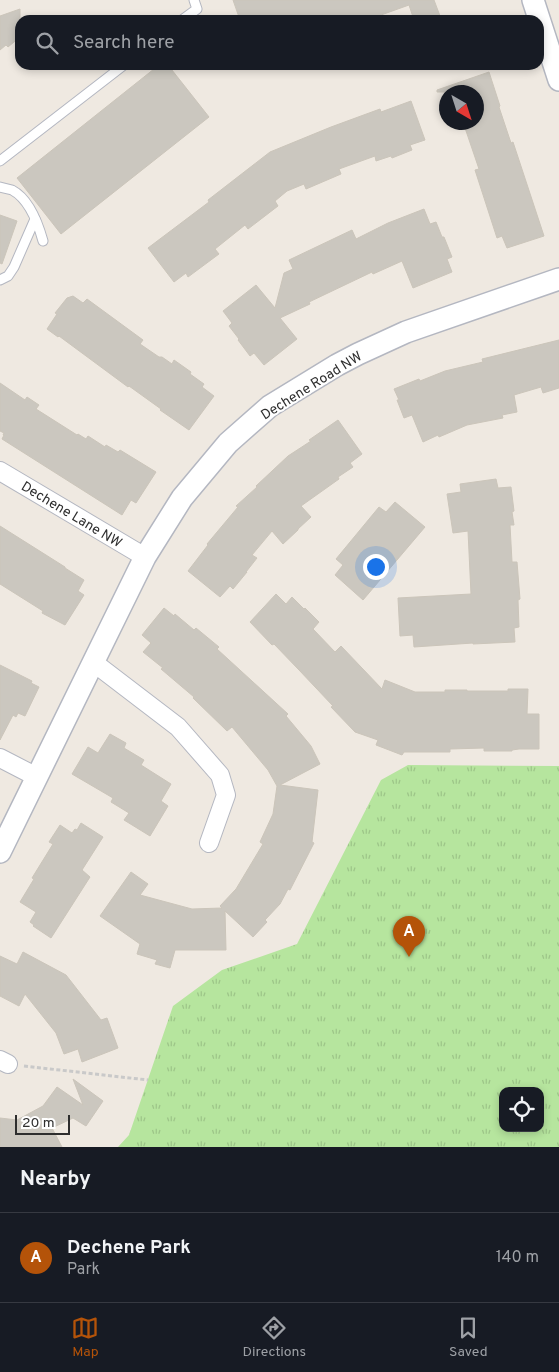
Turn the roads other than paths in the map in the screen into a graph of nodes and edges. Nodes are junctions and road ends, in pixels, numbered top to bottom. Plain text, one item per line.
1 (194, 0) edge
2 (533, 0) edge
3 (188, 15) edge
4 (538, 15) edge
5 (544, 34) edge
6 (118, 70) edge
7 (559, 80) edge
8 (0, 161) edge
9 (0, 188) edge
10 (35, 219) junction
11 (43, 241) dead end
12 (559, 279) edge
13 (0, 280) edge
14 (0, 471) edge
15 (145, 557) junction
16 (93, 662) junction
17 (0, 758) edge
18 (37, 777) junction
19 (209, 843) dead end
20 (0, 852) edge

1 - 3 lane
2 - 4 street
5 - 7 street
6 - 8 lane
9 - 10 lane
10 - 11 lane
10 - 13 lane
12 - 15 street, Dechene Road NW
14 - 15 street, Dechene Lane NW
15 - 16 street, Dechene Road NW
16 - 18 street, Dechene Road NW
16 - 19 street
17 - 18 street
18 - 20 street, Dechene Road NW

